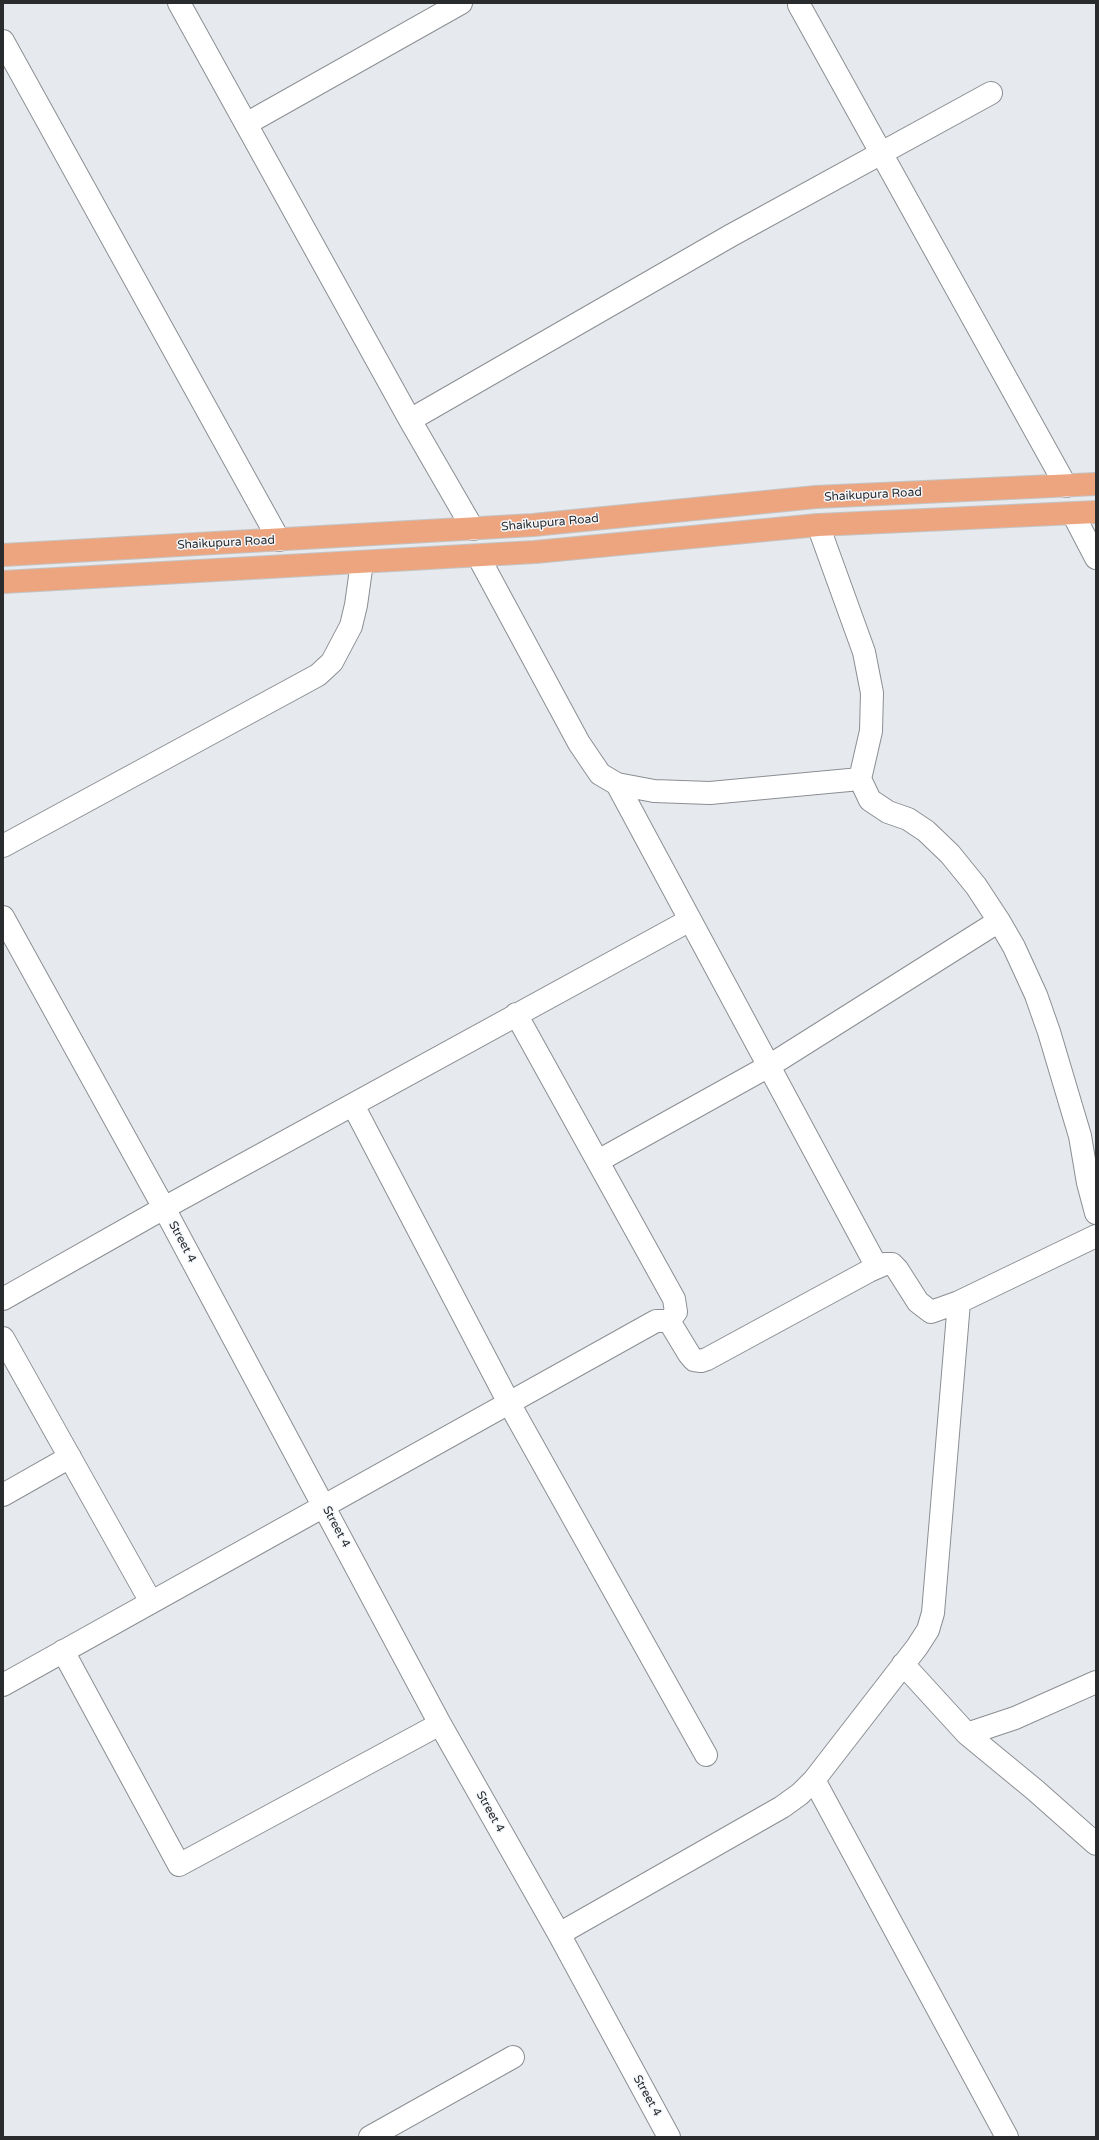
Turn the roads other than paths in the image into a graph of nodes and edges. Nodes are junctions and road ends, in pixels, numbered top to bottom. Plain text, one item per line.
1 (179, 3) edge
2 (461, 3) edge
3 (799, 5) dead end
4 (3, 41) edge
5 (990, 93) dead end
6 (246, 124) junction
7 (880, 152) junction
8 (410, 420) junction
9 (1096, 484) edge
10 (1066, 486) junction
11 (1096, 512) edge
12 (1073, 514) junction
13 (818, 525) junction
14 (473, 529) junction
15 (279, 540) junction
16 (3, 555) edge
17 (478, 556) junction
18 (1096, 558) edge
19 (362, 562) junction
20 (3, 582) edge
21 (860, 779) junction
22 (617, 784) junction
23 (3, 846) edge
24 (3, 917) edge
25 (690, 920) junction
26 (1000, 921) junction
27 (516, 1014) junction
28 (768, 1066) junction
29 (353, 1105) junction
30 (598, 1160) junction
31 (164, 1208) junction
32 (1096, 1213) edge
33 (1096, 1236) edge
34 (877, 1267) junction
35 (3, 1299) edge
36 (959, 1302) junction
37 (670, 1321) junction
38 (3, 1338) edge
39 (509, 1403) junction
40 (70, 1457) junction
41 (3, 1495) edge
42 (324, 1505) junction
43 (151, 1602) junction
44 (63, 1651) junction
45 (903, 1664) junction
46 (1096, 1682) edge
47 (3, 1685) edge
48 (440, 1724) junction
49 (967, 1734) junction
50 (706, 1755) dead end
51 (814, 1780) junction
52 (1096, 1844) edge
53 (559, 1934) junction
54 (513, 2057) dead end
55 (370, 2137) edge
56 (669, 2137) edge
57 (1008, 2137) edge

1 - 6 street
2 - 6 street
3 - 7 street
4 - 15 street
5 - 7 street
6 - 8 street
7 - 8 street
7 - 10 street
8 - 14 street
9 - 10 main road, Shaikupura Road
10 - 14 main road, Shaikupura Road
11 - 12 main road
12 - 13 main road
12 - 18 street
13 - 17 main road
13 - 21 street
14 - 15 main road, Shaikupura Road
15 - 16 main road, Shaikupura Road
17 - 19 main road
17 - 22 street
19 - 20 main road
19 - 23 street
21 - 22 street
21 - 26 street
22 - 25 street
24 - 31 street, Street 4
25 - 27 street
25 - 28 street
26 - 28 street
26 - 32 street
27 - 29 street
27 - 30 street
28 - 30 street
28 - 34 street
29 - 31 street
29 - 39 street
30 - 37 street
31 - 35 street
31 - 42 street, Street 4
33 - 36 street
34 - 36 street
34 - 37 street
36 - 45 street
37 - 39 street
38 - 40 street
39 - 42 street
39 - 50 street
40 - 41 street
40 - 43 street
42 - 43 street
42 - 48 street, Street 4
43 - 44 street
44 - 47 street
44 - 48 street
45 - 49 street
45 - 51 street
46 - 49 street
48 - 53 street, Street 4
49 - 52 street
51 - 53 street
51 - 57 street
53 - 56 street, Street 4
54 - 55 street

